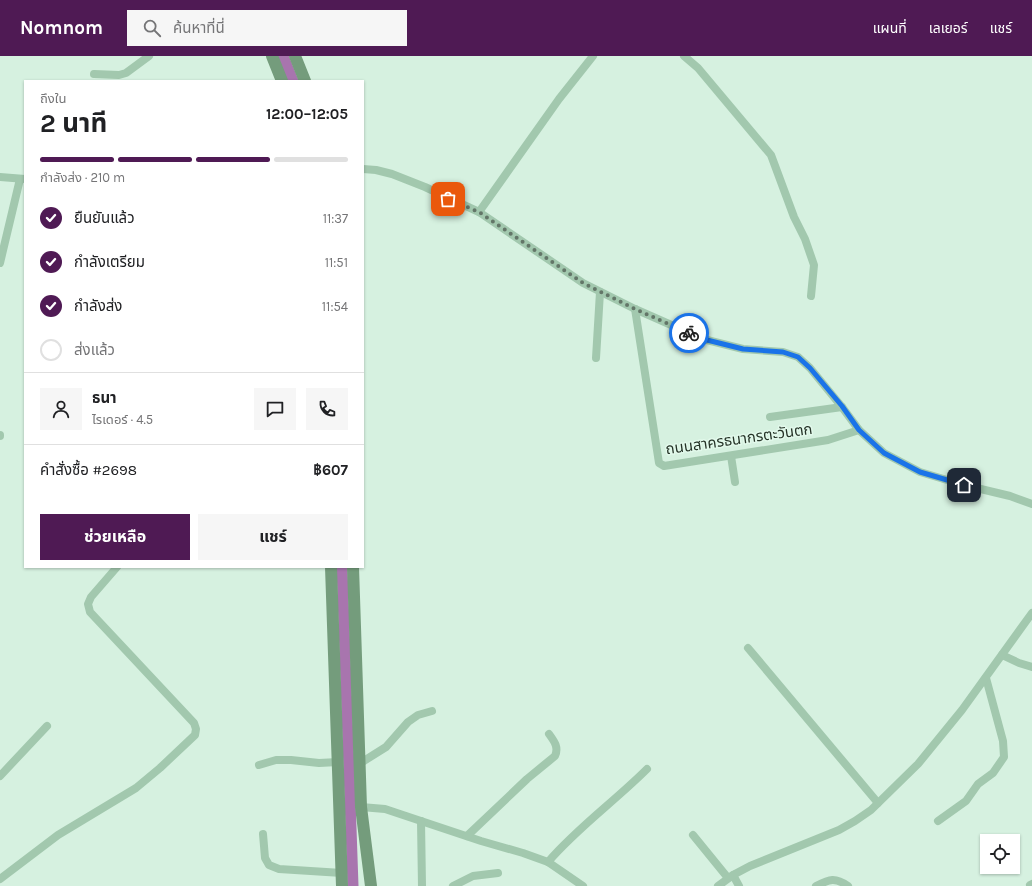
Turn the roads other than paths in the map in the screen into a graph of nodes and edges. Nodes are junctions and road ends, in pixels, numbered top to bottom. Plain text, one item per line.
1 (149, 56) edge
2 (272, 56) edge
3 (295, 56) edge
4 (594, 56) edge
5 (684, 56) edge
6 (94, 74) dead end
7 (282, 80) edge
8 (305, 80) edge
9 (364, 169) edge
10 (0, 177) edge
11 (23, 179) edge
12 (479, 212) junction
13 (0, 262) edge
14 (600, 292) junction
15 (811, 296) dead end
16 (635, 309) junction
17 (596, 358) dead end
18 (842, 406) junction
19 (770, 417) dead end
20 (859, 430) junction
21 (731, 456) junction
22 (735, 482) dead end
23 (1032, 504) edge
24 (116, 568) edge
25 (331, 568) edge
26 (353, 568) edge
27 (1032, 613) edge
28 (748, 648) dead end
29 (1002, 654) junction
30 (1032, 667) edge
31 (986, 678) junction
32 (432, 711) dead end
33 (47, 726) dead end
34 (549, 734) dead end
35 (338, 762) junction
36 (359, 764) junction
37 (259, 765) dead end
38 (647, 769) dead end
39 (1, 772) edge
40 (878, 803) junction
41 (360, 807) junction
42 (421, 821) junction
43 (938, 822) dead end
44 (263, 834) dead end
45 (693, 835) dead end
46 (467, 836) junction
47 (548, 862) junction
48 (342, 872) junction
49 (498, 873) dead end
50 (730, 877) junction
51 (0, 879) edge
52 (342, 886) edge
53 (370, 886) edge
54 (422, 886) edge
55 (453, 886) edge
56 (583, 886) edge
57 (718, 886) edge
58 (739, 886) edge
59 (816, 886) edge
60 (848, 886) edge

1 - 6 street
2 - 7 street
3 - 8 street
4 - 12 street
5 - 15 street
9 - 12 street
10 - 11 street
11 - 13 street
12 - 14 street
14 - 16 street
14 - 17 street
16 - 18 street
16 - 21 street, ถนนสาครธนากรตะวันตก
18 - 19 street
18 - 20 street
20 - 21 street, ถนนสาครธนากรตะวันตก
20 - 23 street
21 - 22 street
24 - 51 street
25 - 35 street
26 - 36 street
27 - 29 street
28 - 40 street
29 - 30 street
29 - 31 street
31 - 40 street
31 - 43 street
32 - 36 street
33 - 39 street
34 - 46 street
35 - 37 street
35 - 48 street
36 - 41 street
38 - 47 street
40 - 50 street
41 - 42 street
41 - 53 street
42 - 46 street
42 - 54 street
44 - 48 street
45 - 50 street
46 - 47 street
47 - 56 street
48 - 52 street
49 - 55 street
50 - 57 street
50 - 58 street
59 - 60 street

